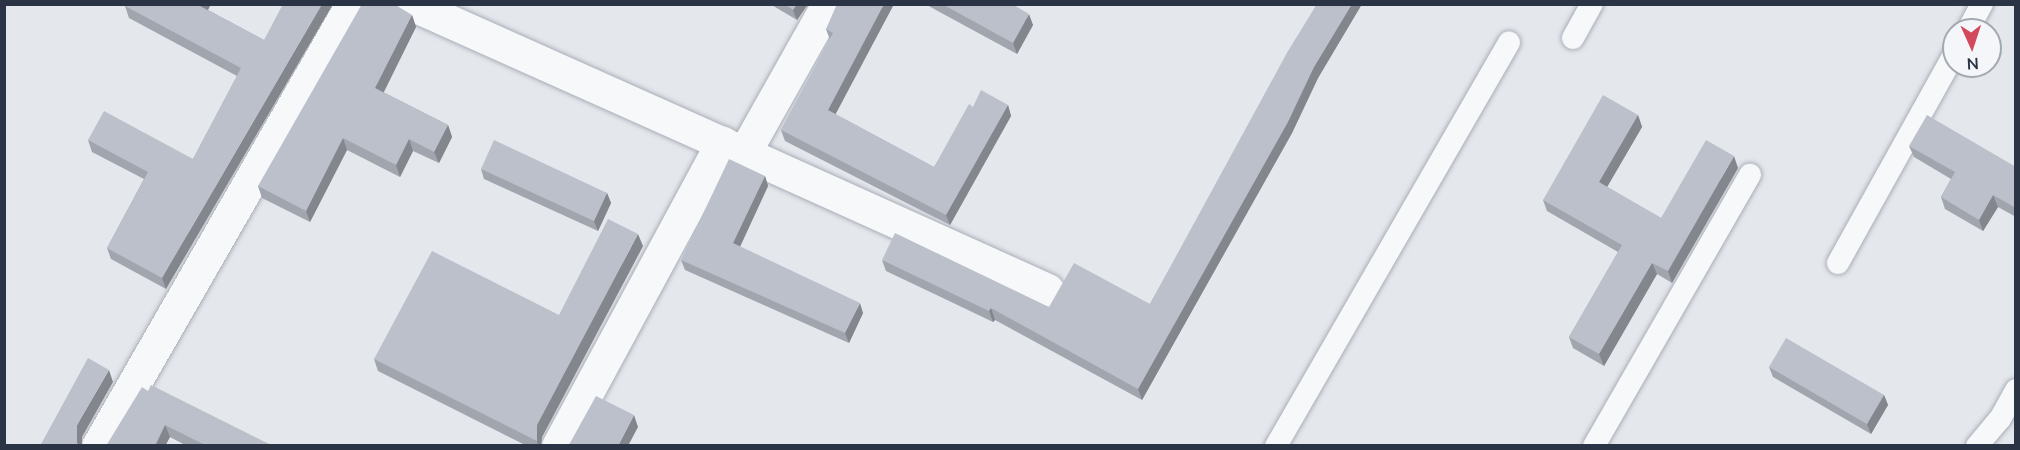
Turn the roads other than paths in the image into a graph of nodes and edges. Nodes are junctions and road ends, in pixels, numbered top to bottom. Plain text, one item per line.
1 (352, 4) edge
2 (411, 4) edge
3 (828, 4) edge
4 (1592, 4) edge
5 (1982, 4) edge
6 (454, 12) edge
7 (1974, 18) edge
8 (1573, 38) dead end
9 (1509, 42) dead end
10 (1942, 77) edge
11 (733, 148) junction
12 (1750, 176) dead end
13 (1838, 263) dead end
14 (1048, 290) dead end
15 (2016, 390) edge
16 (98, 446) edge
17 (558, 446) edge
18 (1276, 446) edge
19 (1594, 446) edge
20 (1977, 446) edge

1 - 16 street
2 - 6 street
3 - 11 street
4 - 8 lane
5 - 7 lane
6 - 11 street
9 - 18 lane
10 - 13 lane
11 - 14 street
11 - 17 street
12 - 19 lane
15 - 20 lane

